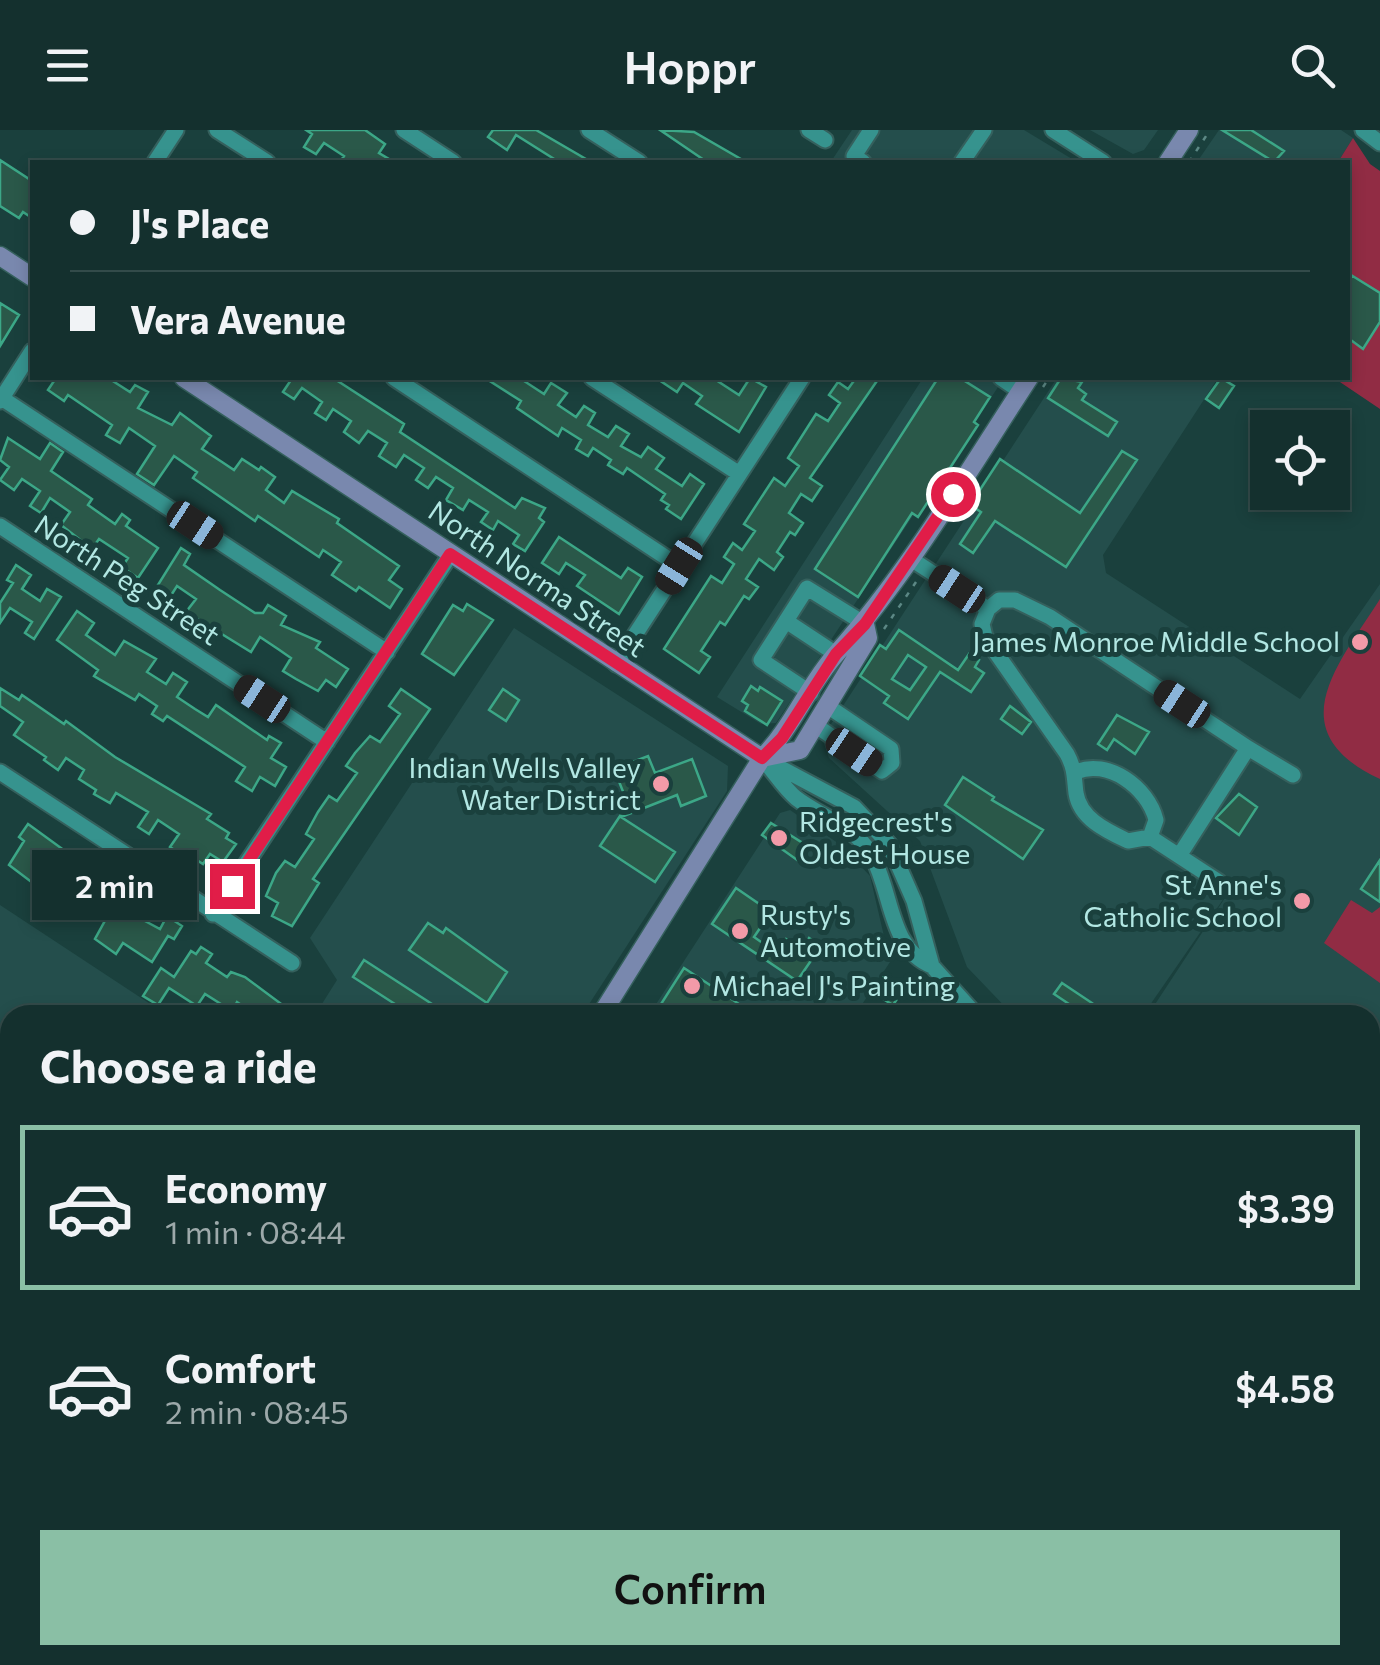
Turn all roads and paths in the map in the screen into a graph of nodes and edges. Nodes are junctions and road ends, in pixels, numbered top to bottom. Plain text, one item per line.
1 (176, 130) edge
2 (217, 130) edge
3 (404, 130) edge
4 (589, 130) edge
5 (810, 130) edge
6 (871, 130) edge
7 (984, 130) edge
8 (1054, 130) edge
9 (1189, 130) edge
10 (1210, 130) edge
11 (1363, 130) edge
12 (825, 140) dead end
13 (1380, 142) edge
14 (156, 160) edge
15 (264, 160) edge
16 (450, 160) edge
17 (636, 160) edge
18 (861, 160) edge
19 (963, 160) edge
20 (1100, 160) edge
21 (1169, 160) edge
22 (1190, 160) edge
23 (0, 256) edge
24 (30, 276) edge
25 (30, 354) edge
26 (187, 380) edge
27 (397, 380) edge
28 (595, 380) edge
29 (798, 383) edge
30 (1024, 384) edge
31 (1, 399) edge
32 (738, 473) junction
33 (0, 526) edge
34 (450, 554) junction
35 (912, 559) junction
36 (679, 566) junction
37 (988, 609) junction
38 (786, 621) junction
39 (865, 624) junction
40 (387, 652) junction
41 (836, 654) junction
42 (616, 664) junction
43 (811, 693) junction
44 (826, 705) junction
45 (814, 727) junction
46 (327, 742) junction
47 (1248, 748) junction
48 (762, 758) junction
49 (0, 772) edge
50 (1076, 772) junction
51 (1292, 775) dead end
52 (1150, 837) junction
53 (1179, 856) junction
54 (1219, 882) dead end
55 (214, 914) junction
56 (292, 963) dead end
57 (932, 966) junction
58 (607, 1005) edge
59 (967, 1005) edge

1 - 14 street
2 - 15 street
3 - 16 street
4 - 17 street
5 - 12 street
6 - 18 street
7 - 19 street
8 - 20 street
9 - 21 main road
10 - 22 path
11 - 13 street
23 - 24 main road
25 - 31 street
26 - 34 main road, North Norma Street
27 - 36 street
28 - 32 street
29 - 32 street
30 - 35 main road
31 - 40 street
32 - 36 street
33 - 46 street, North Peg Street
34 - 40 street
34 - 42 main road, North Norma Street
35 - 37 street
35 - 39 main road
36 - 42 street
37 - 47 street
37 - 50 street
38 - 39 street
38 - 41 street
38 - 43 street
39 - 41 main road
39 - 44 main road
40 - 46 street
41 - 43 main road
42 - 48 main road, North Norma Street
43 - 48 main road
44 - 45 main road
44 - 45 street
45 - 48 main road
46 - 55 street
47 - 51 street
47 - 53 street
48 - 57 street
48 - 57 street
48 - 58 main road
49 - 55 street
50 - 52 street
50 - 52 street
52 - 53 street
53 - 54 street
55 - 56 street
57 - 59 street

